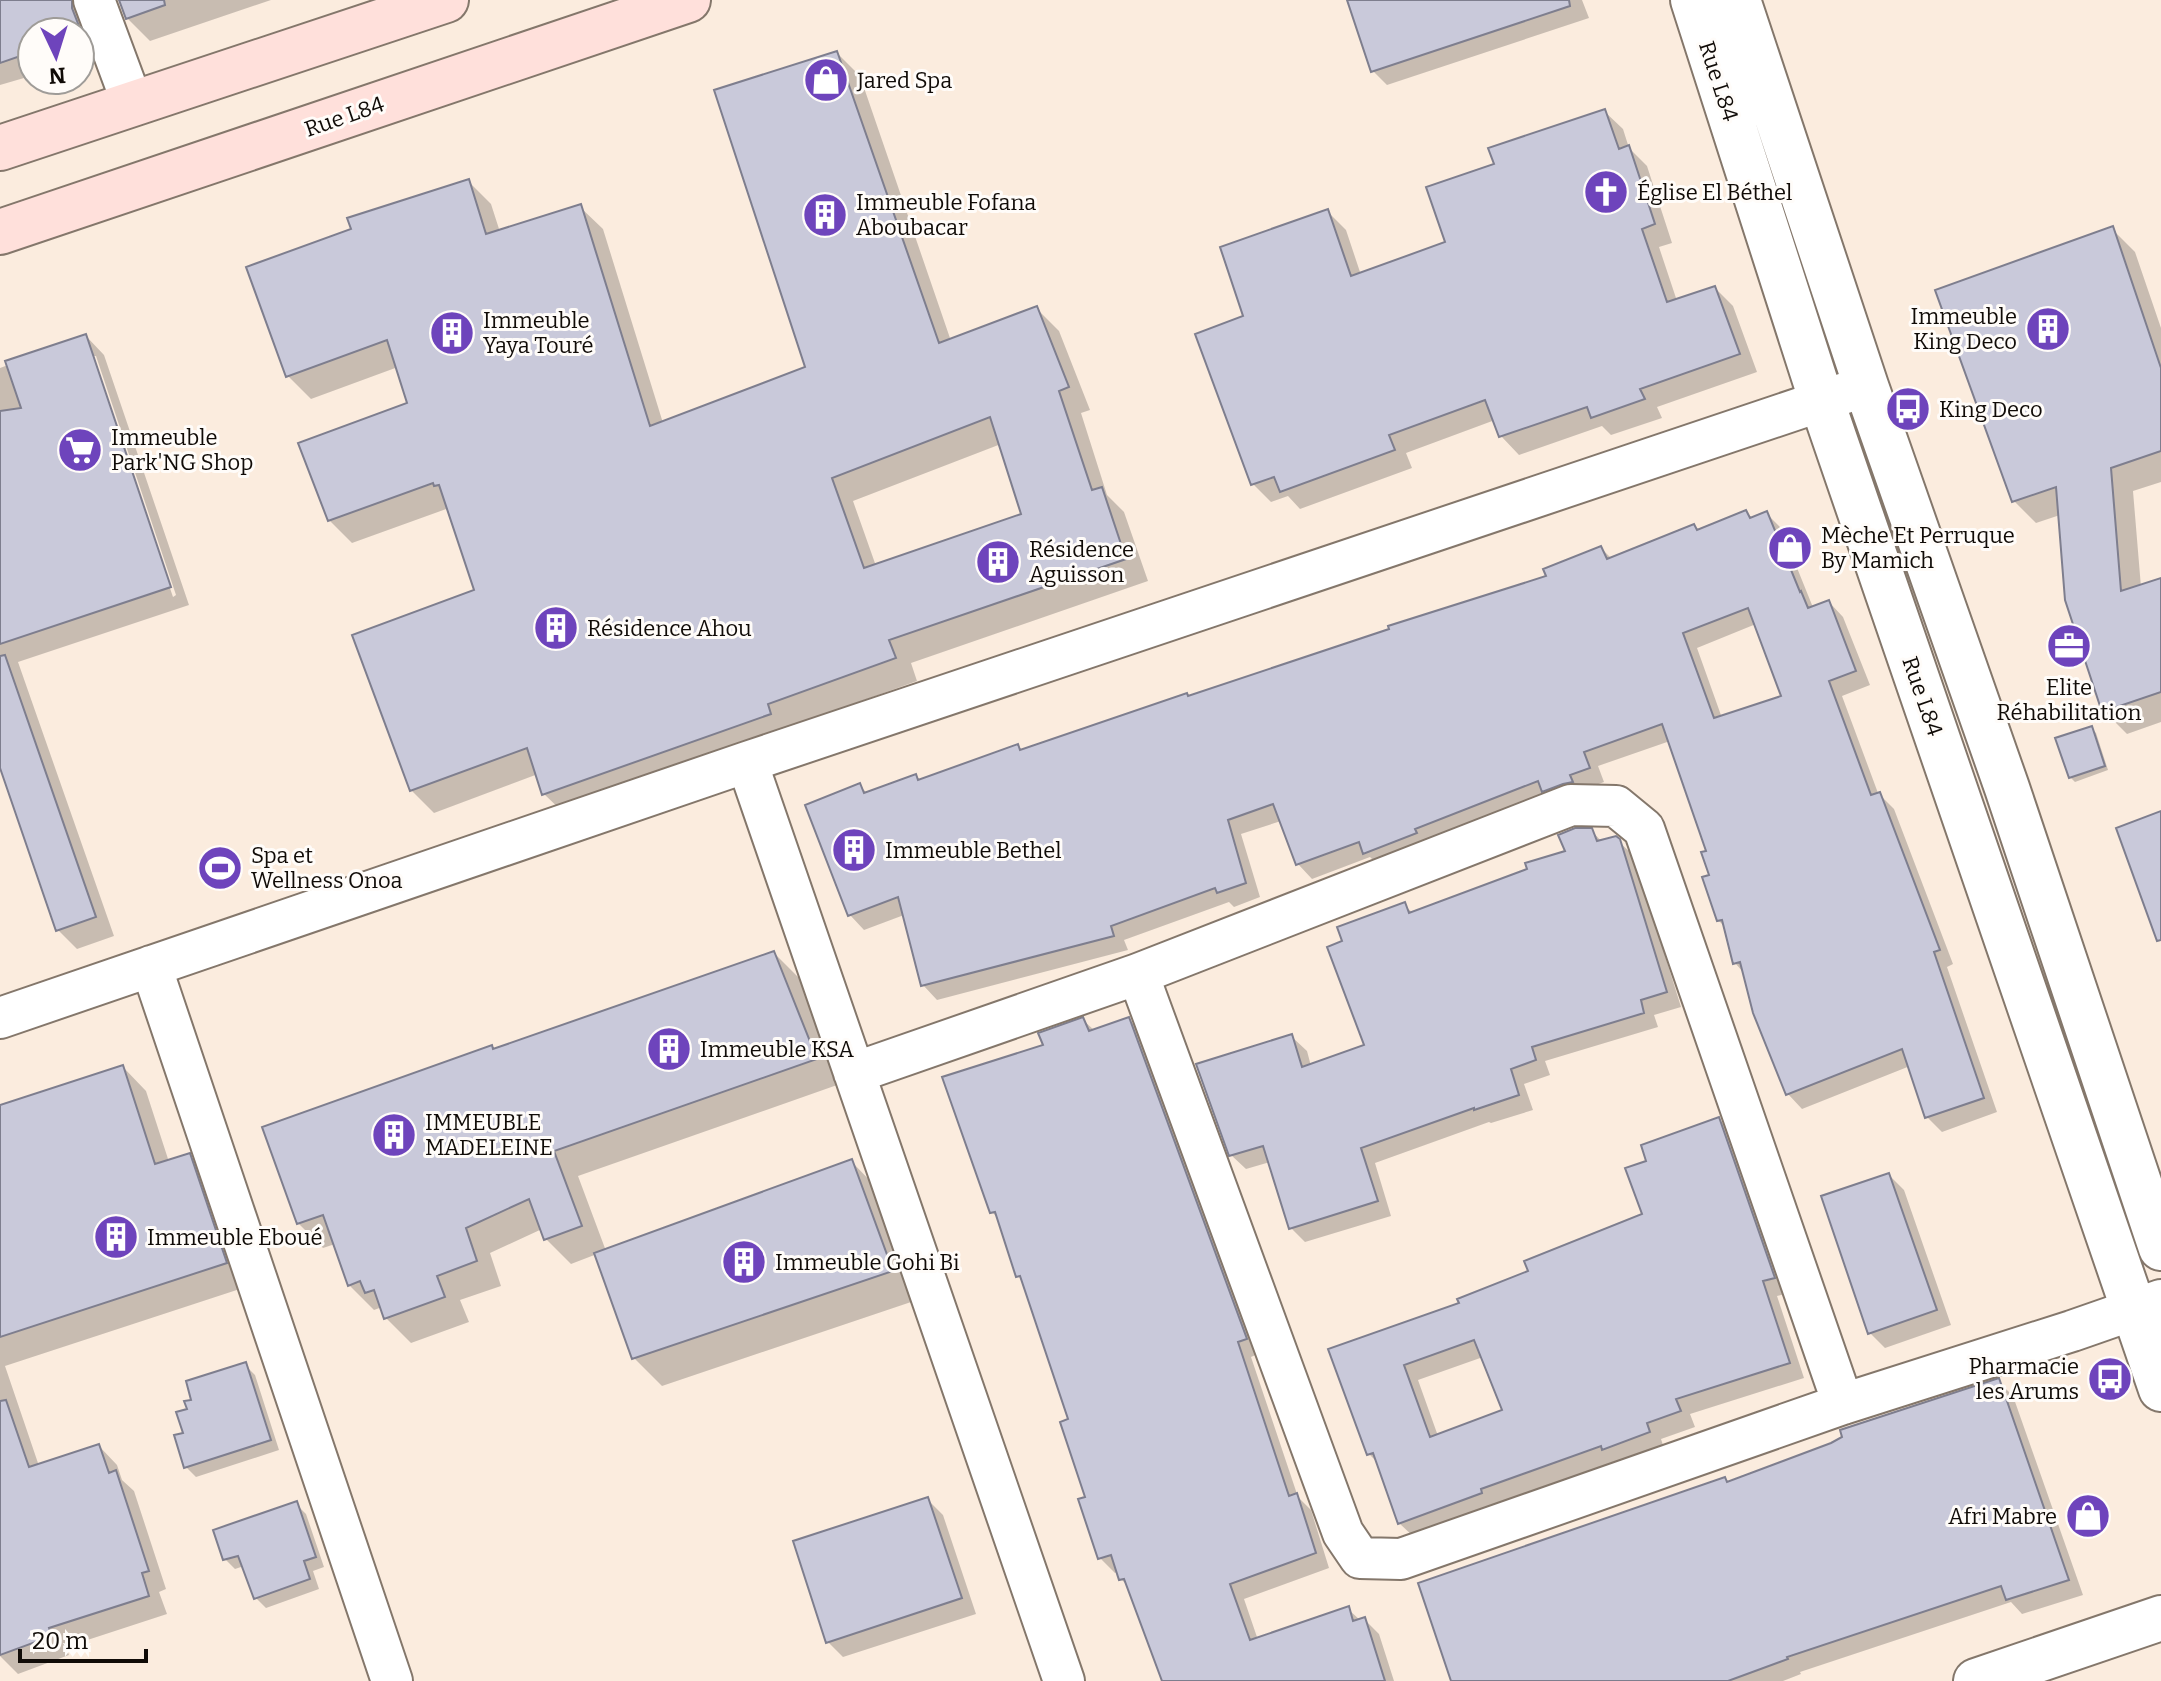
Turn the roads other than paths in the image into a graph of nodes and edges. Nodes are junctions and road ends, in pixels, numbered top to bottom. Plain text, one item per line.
1 (94, 0) edge
2 (446, 0) edge
3 (688, 0) edge
4 (1693, 0) edge
5 (1738, 0) edge
6 (133, 105) junction
7 (0, 148) edge
8 (0, 232) edge
9 (1866, 386) junction
10 (1822, 402) junction
11 (747, 762) junction
12 (151, 966) junction
13 (1138, 974) junction
14 (0, 1018) edge
15 (854, 1073) junction
16 (2161, 1248) edge
17 (2148, 1305) edge
18 (2161, 1389) edge
19 (1843, 1404) junction
20 (2161, 1618) edge
21 (392, 1681) edge
22 (1064, 1681) edge
23 (1976, 1681) edge

1 - 6 street
2 - 6 main road
3 - 8 main road, Rue L84
4 - 10 street, Rue L84
5 - 9 street, Rue L84
6 - 7 main road
9 - 10 street
9 - 16 street, Rue L84
10 - 11 street
10 - 17 street, Rue L84
11 - 12 street
11 - 15 street
12 - 14 street
12 - 21 street
13 - 15 street
13 - 19 street
13 - 19 street
15 - 22 street
17 - 18 street, Rue L84
17 - 19 street
20 - 23 street

